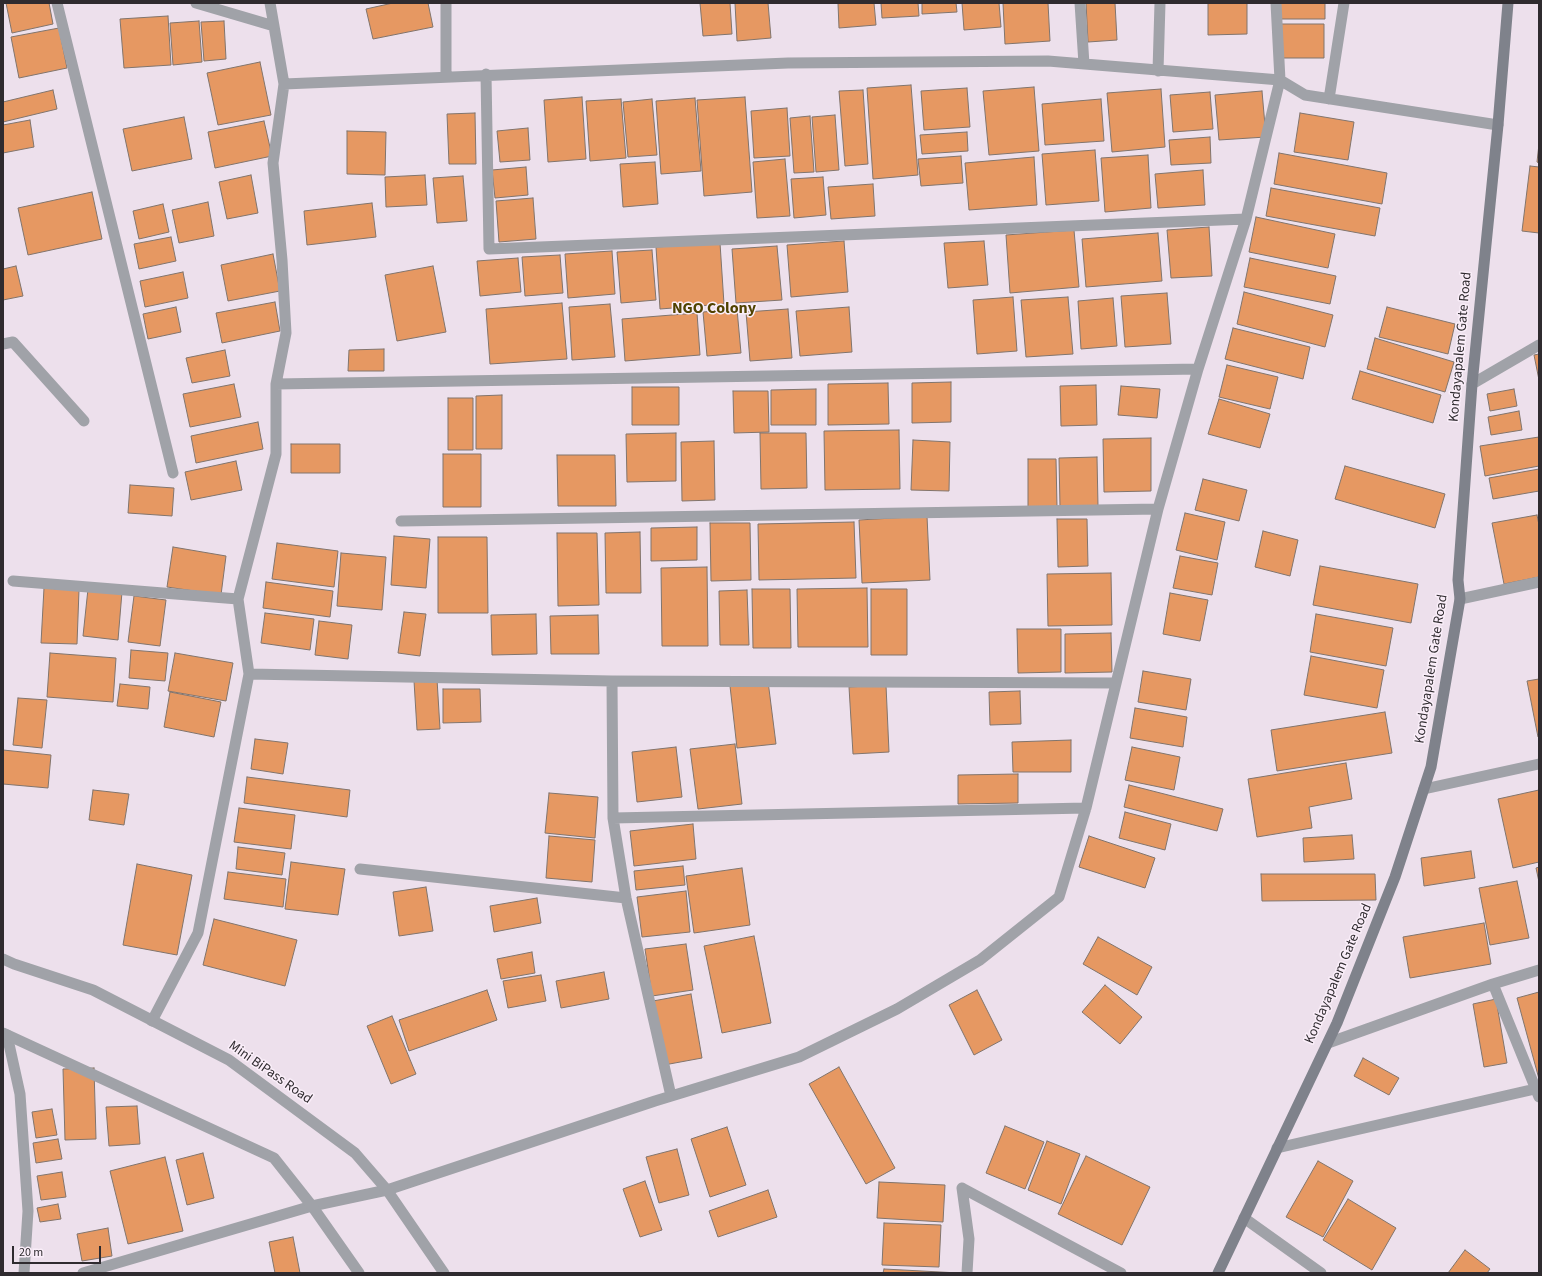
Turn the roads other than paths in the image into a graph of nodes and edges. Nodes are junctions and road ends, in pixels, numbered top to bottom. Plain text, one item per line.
1 (57, 3) edge
2 (196, 3) edge
3 (270, 3) edge
4 (446, 3) edge
5 (1080, 3) edge
6 (1160, 3) edge
7 (1276, 3) edge
8 (1344, 3) edge
9 (1508, 3) edge
10 (274, 26) junction
11 (1084, 64) junction
12 (1158, 71) junction
13 (486, 74) junction
14 (446, 76) junction
15 (1280, 80) junction
16 (284, 84) junction
17 (1329, 99) junction
18 (1498, 125) junction
19 (1246, 219) junction
20 (3, 344) edge
21 (1539, 345) edge
22 (1198, 369) junction
23 (276, 384) junction
24 (1472, 384) junction
25 (84, 421) dead end
26 (173, 473) dead end
27 (1158, 509) junction
28 (401, 521) dead end
29 (13, 581) dead end
30 (1539, 582) edge
31 (238, 599) junction
32 (1460, 599) junction
33 (249, 674) junction
34 (612, 681) junction
35 (1116, 683) junction
36 (1539, 764) edge
37 (1424, 789) junction
38 (1086, 808) junction
39 (613, 818) junction
40 (360, 869) dead end
41 (626, 898) junction
42 (3, 959) edge
43 (1539, 970) edge
44 (1493, 984) junction
45 (152, 1021) junction
46 (5, 1034) edge
47 (1328, 1043) junction
48 (1537, 1093) edge
49 (671, 1096) junction
50 (1277, 1148) junction
51 (387, 1190) junction
52 (312, 1206) junction
53 (1244, 1218) junction
54 (24, 1273) edge
55 (83, 1273) edge
56 (359, 1273) edge
57 (444, 1273) edge
58 (967, 1273) edge
59 (1121, 1273) edge
60 (1218, 1273) edge
61 (1321, 1273) edge

1 - 26 street
2 - 10 street
3 - 10 street
4 - 14 street
5 - 11 street
6 - 12 street
7 - 15 street
8 - 17 street
9 - 18 main road, Kondayapalem Gate Road
10 - 16 street
11 - 12 street
11 - 13 street
12 - 15 street
13 - 14 street
13 - 19 street
14 - 16 street
15 - 17 street
15 - 19 street
16 - 23 street
17 - 18 street
18 - 24 main road, Kondayapalem Gate Road
19 - 22 street
20 - 25 street
21 - 24 street
22 - 23 street
22 - 27 street
23 - 31 street
24 - 32 main road, Kondayapalem Gate Road
27 - 28 street
27 - 35 street
29 - 31 street
30 - 32 street
31 - 33 street
32 - 37 main road, Kondayapalem Gate Road
33 - 34 street
33 - 45 street
34 - 35 street
34 - 39 street
35 - 38 street
36 - 37 street
37 - 47 main road, Kondayapalem Gate Road
38 - 39 street
38 - 49 street
39 - 41 street
40 - 41 street
41 - 49 street
42 - 45 street, Mini BiPass Road
43 - 44 street
44 - 47 street
44 - 48 street
45 - 51 street, Mini BiPass Road
46 - 52 street
46 - 54 street
47 - 50 main road, Kondayapalem Gate Road
48 - 50 street
49 - 51 street
50 - 53 main road, Kondayapalem Gate Road
51 - 52 street
51 - 57 street, Mini BiPass Road
52 - 55 street
52 - 56 street
53 - 60 main road, Kondayapalem Gate Road
53 - 61 street
58 - 59 street

